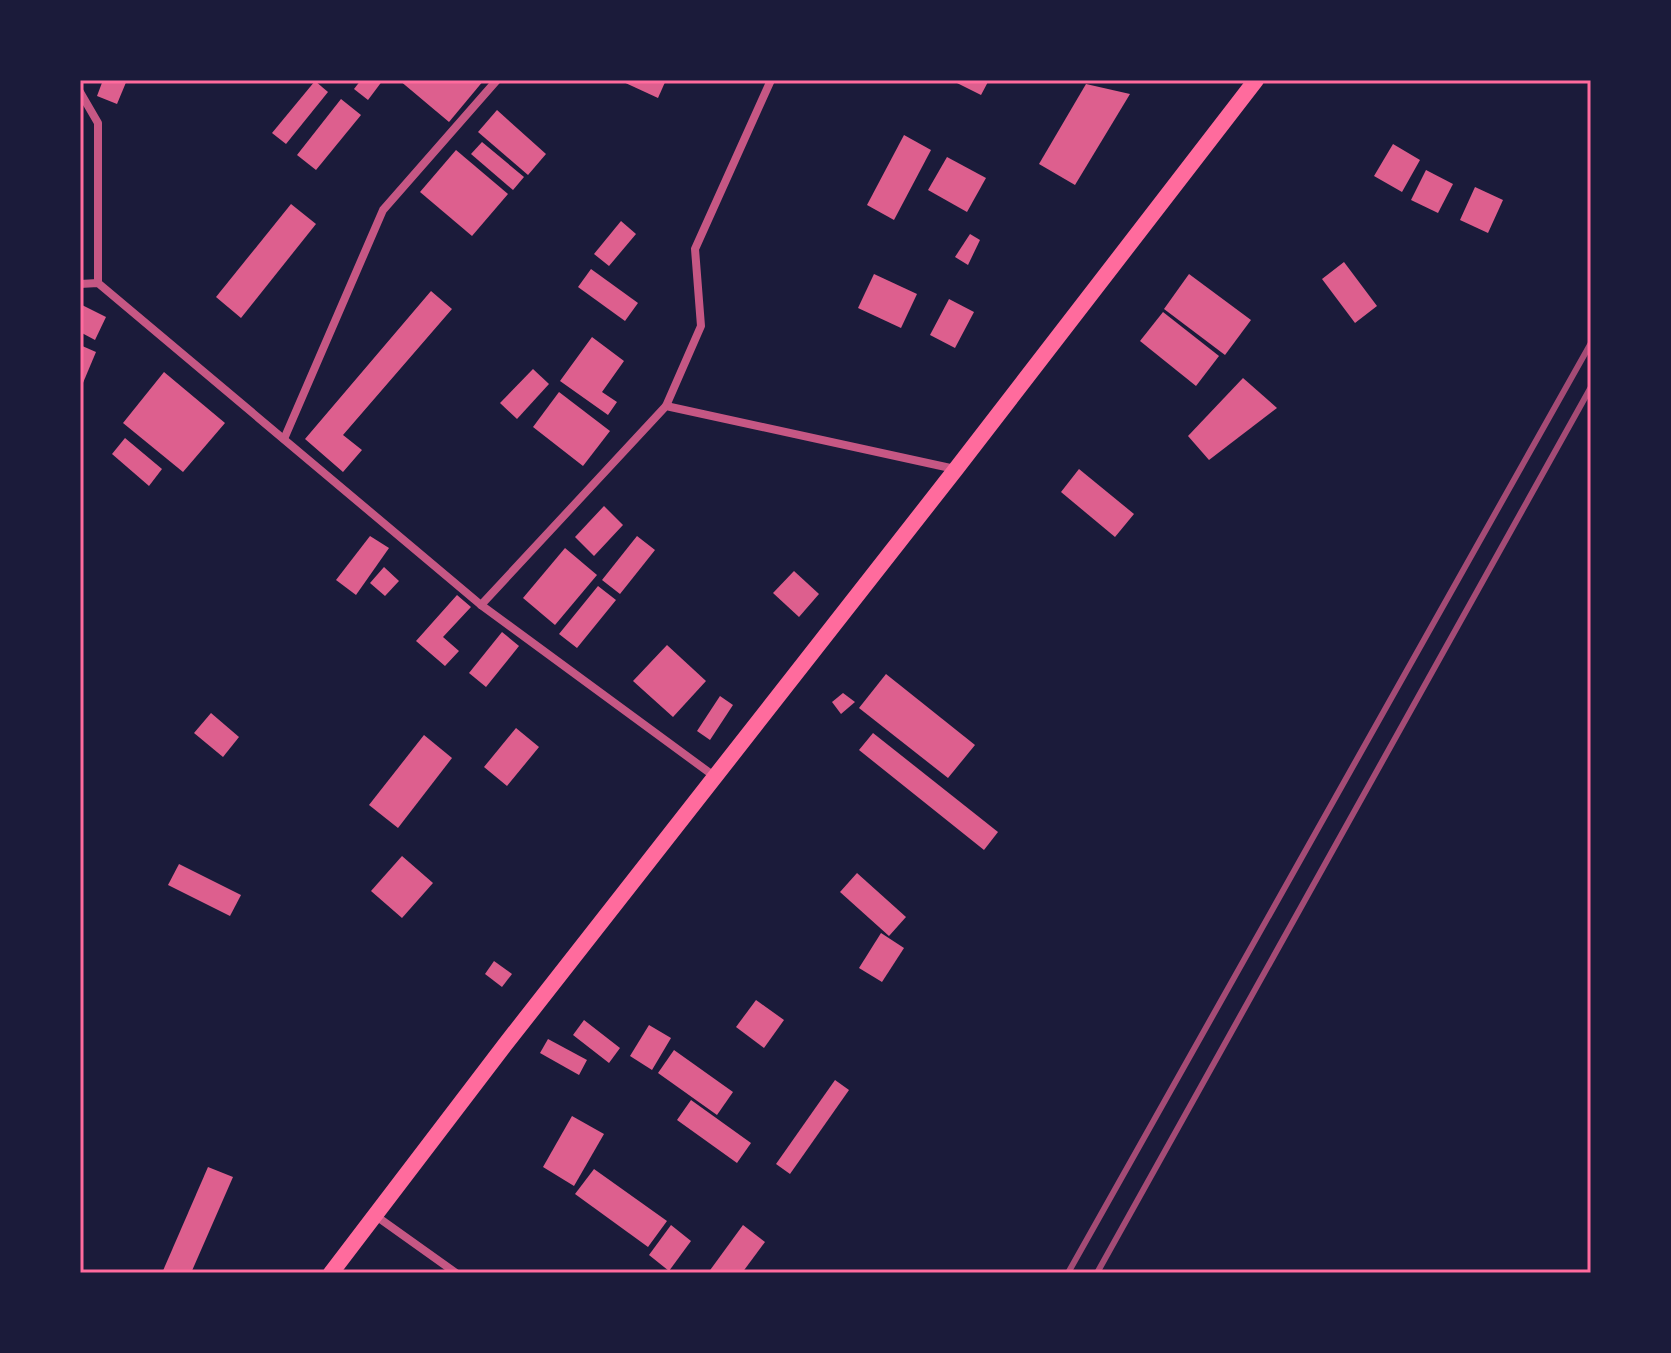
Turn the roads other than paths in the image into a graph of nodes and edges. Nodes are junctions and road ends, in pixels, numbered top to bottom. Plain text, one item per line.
1 (497, 80) edge
2 (771, 80) edge
3 (1256, 80) edge
4 (80, 92) edge
5 (98, 283) junction
6 (80, 284) edge
7 (666, 406) junction
8 (284, 439) junction
9 (956, 469) junction
10 (481, 605) junction
11 (714, 776) junction
12 (376, 1216) junction
13 (331, 1273) edge
14 (456, 1273) edge

1 - 8 street
2 - 7 street
3 - 9 main road
4 - 5 street
5 - 6 street
5 - 8 street
7 - 9 street
7 - 10 street
8 - 10 street
9 - 11 main road
10 - 11 street
11 - 12 main road
12 - 13 main road
12 - 14 street

